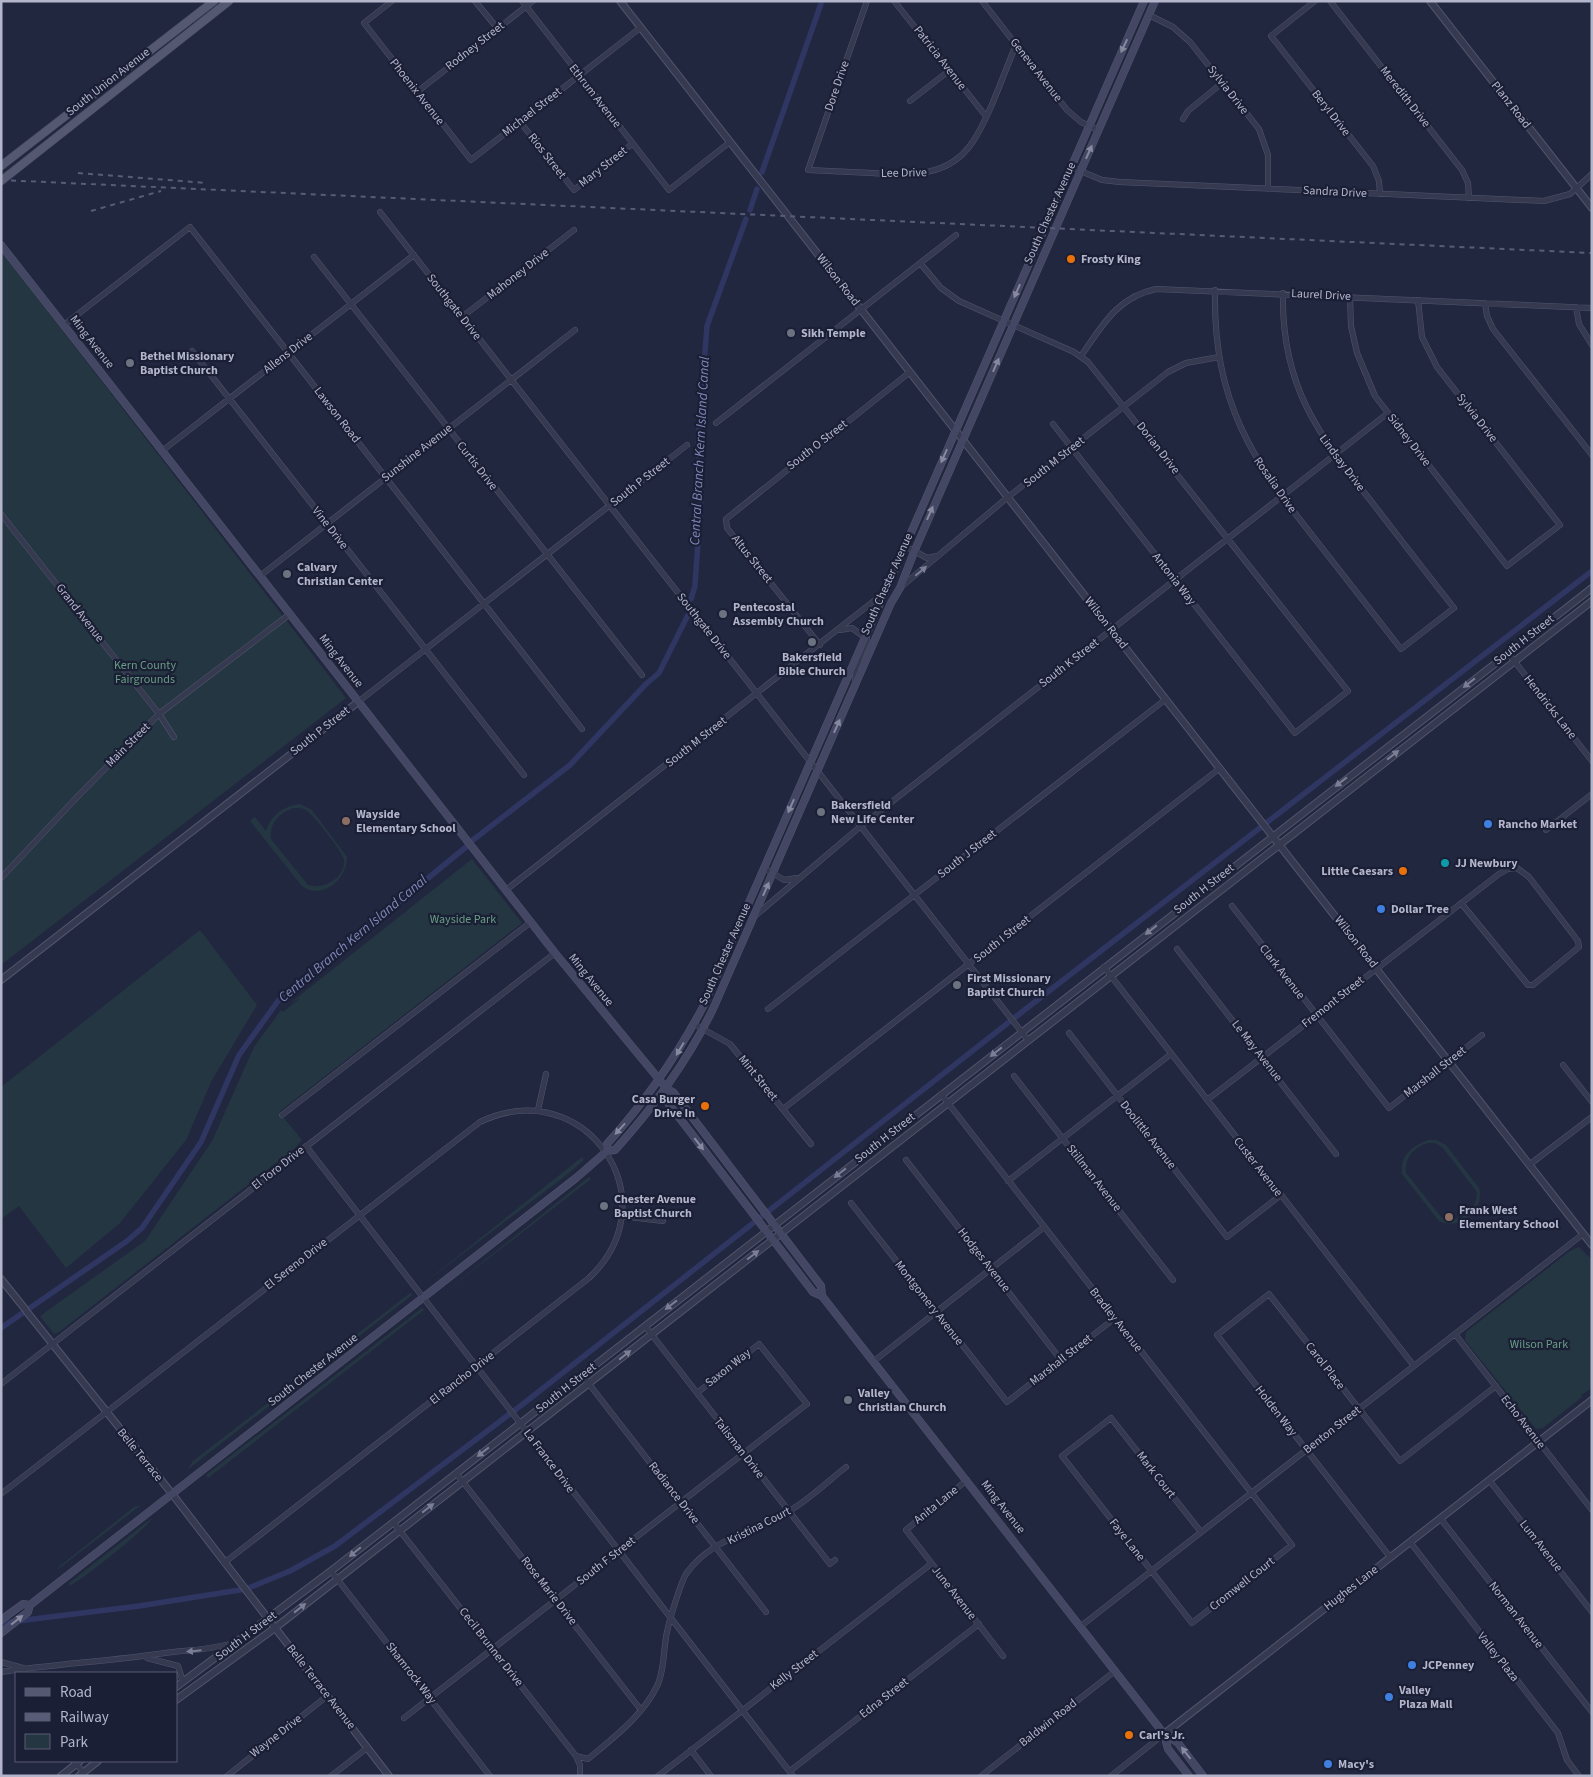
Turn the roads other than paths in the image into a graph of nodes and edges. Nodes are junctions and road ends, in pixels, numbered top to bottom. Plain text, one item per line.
1 (214, 1) edge
2 (218, 1) edge
3 (229, 1) edge
4 (392, 1) edge
5 (475, 1) edge
6 (522, 1) edge
7 (533, 1) edge
8 (620, 1) edge
9 (867, 1) edge
10 (894, 1) edge
11 (982, 1) edge
12 (1144, 1) edge
13 (1155, 1) edge
14 (1315, 1) edge
15 (1330, 1) edge
16 (1430, 1) edge
17 (525, 7) junction
18 (1149, 15) junction
19 (199, 26) junction
20 (182, 27) junction
21 (640, 28) junction
22 (498, 29) junction
23 (1016, 45) junction
24 (134, 64) junction
25 (148, 65) junction
26 (950, 70) junction
27 (579, 76) junction
28 (1222, 83) junction
29 (417, 92) junction
30 (910, 101) dead end
31 (83, 104) junction
32 (97, 105) junction
33 (985, 116) junction
34 (1183, 119) dead end
35 (520, 122) junction
36 (1089, 126) junction
37 (1098, 130) junction
38 (730, 142) junction
39 (632, 144) junction
40 (45, 146) junction
41 (471, 160) joint
42 (1, 166) edge
43 (1071, 167) junction
44 (808, 170) joint
45 (1080, 171) junction
46 (1592, 174) edge
47 (1, 181) edge
48 (1268, 189) junction
49 (1577, 189) junction
50 (574, 190) joint
51 (1380, 194) junction
52 (1470, 198) junction
53 (1592, 208) edge
54 (380, 212) dead end
55 (574, 230) dead end
56 (956, 235) dead end
57 (1, 245) edge
58 (414, 255) junction
59 (314, 257) dead end
60 (920, 263) junction
61 (1215, 290) junction
62 (1283, 294) junction
63 (1350, 297) junction
64 (1418, 300) junction
65 (1485, 303) junction
66 (350, 304) junction
67 (1576, 307) junction
68 (1592, 308) edge
69 (861, 309) junction
70 (462, 317) junction
71 (1004, 320) junction
72 (1013, 324) junction
73 (64, 325) junction
74 (575, 330) dead end
75 (1592, 345) edge
76 (192, 351) dead end
77 (288, 353) junction
78 (1081, 356) junction
79 (1219, 357) junction
80 (910, 372) junction
81 (511, 380) junction
82 (229, 398) junction
83 (1125, 406) junction
84 (1388, 413) junction
85 (716, 423) dead end
86 (1053, 424) dead end
87 (448, 429) junction
88 (955, 431) junction
89 (963, 441) junction
90 (687, 445) dead end
91 (1072, 448) junction
92 (162, 451) junction
93 (1334, 455) junction
94 (1592, 455) edge
95 (386, 478) junction
96 (1281, 497) junction
97 (1008, 498) junction
98 (610, 505) junction
99 (1, 514) edge
100 (726, 519) joint
101 (327, 524) junction
102 (1228, 538) junction
103 (905, 546) junction
104 (914, 552) junction
105 (547, 554) junction
106 (942, 554) junction
107 (1507, 566) joint
108 (260, 576) junction
109 (1175, 580) junction
110 (900, 588) junction
111 (1592, 588) edge
112 (883, 596) junction
113 (1592, 601) edge
114 (484, 604) junction
115 (290, 614) junction
116 (1112, 629) junction
117 (837, 631) junction
118 (865, 636) junction
119 (875, 639) junction
120 (820, 645) junction
121 (425, 649) junction
122 (1401, 649) joint
123 (1508, 653) junction
124 (1514, 661) junction
125 (642, 675) dead end
126 (855, 685) junction
127 (757, 694) junction
128 (1166, 699) junction
129 (358, 702) junction
130 (159, 714) junction
131 (582, 729) dead end
132 (1295, 733) joint
133 (174, 737) dead end
134 (810, 761) junction
135 (1592, 761) edge
136 (1220, 768) junction
137 (817, 771) junction
138 (524, 775) dead end
139 (1592, 794) edge
140 (861, 826) junction
141 (1546, 830) dead end
142 (1273, 836) junction
143 (1280, 844) junction
144 (764, 868) junction
145 (772, 874) junction
146 (802, 876) junction
147 (1, 878) edge
148 (506, 890) junction
149 (915, 895) junction
150 (1461, 903) junction
151 (1232, 906) dead end
152 (753, 918) junction
153 (530, 922) junction
154 (1177, 949) dead end
155 (555, 954) junction
156 (969, 964) junction
157 (1104, 967) junction
158 (1376, 968) junction
159 (1110, 976) junction
160 (1, 980) edge
161 (768, 1009) dead end
162 (1316, 1015) junction
163 (694, 1024) junction
164 (703, 1029) junction
165 (1022, 1032) junction
166 (1069, 1033) dead end
167 (1482, 1035) dead end
168 (1028, 1040) junction
169 (1171, 1054) junction
170 (1261, 1057) junction
171 (1450, 1062) junction
172 (1562, 1065) dead end
173 (546, 1074) dead end
174 (1014, 1076) dead end
175 (660, 1080) junction
176 (666, 1089) junction
177 (941, 1094) junction
178 (1118, 1096) junction
179 (1207, 1100) junction
180 (1592, 1102) edge
181 (947, 1103) junction
182 (1389, 1108) joint
183 (783, 1109) junction
184 (538, 1110) junction
185 (282, 1115) dead end
186 (1592, 1117) edge
187 (1063, 1138) junction
188 (811, 1144) dead end
189 (306, 1146) junction
190 (606, 1151) junction
191 (1336, 1154) dead end
192 (906, 1160) dead end
193 (1530, 1165) junction
194 (1008, 1181) junction
195 (1281, 1195) junction
196 (852, 1203) dead end
197 (359, 1215) junction
198 (622, 1216) junction
199 (663, 1221) dead end
200 (773, 1222) junction
201 (1044, 1227) junction
202 (765, 1229) junction
203 (781, 1233) junction
204 (1583, 1234) junction
205 (773, 1240) junction
206 (1592, 1245) edge
207 (990, 1269) junction
208 (1, 1279) edge
209 (704, 1279) junction
210 (1173, 1280) dead end
211 (1269, 1294) joint
212 (822, 1296) junction
213 (424, 1298) junction
214 (682, 1310) junction
215 (936, 1311) junction
216 (1115, 1318) junction
217 (645, 1326) junction
218 (651, 1334) junction
219 (1455, 1334) junction
220 (52, 1344) junction
221 (1061, 1360) junction
222 (874, 1361) junction
223 (478, 1366) junction
224 (1414, 1366) junction
225 (582, 1375) junction
226 (588, 1383) junction
227 (1, 1384) edge
228 (1496, 1386) junction
229 (696, 1392) junction
230 (1007, 1402) joint
231 (807, 1404) joint
232 (1591, 1404) edge
233 (1358, 1409) junction
234 (106, 1412) junction
235 (1111, 1418) joint
236 (521, 1422) junction
237 (526, 1432) junction
238 (1539, 1442) junction
239 (1306, 1450) junction
240 (744, 1453) junction
241 (846, 1467) dead end
242 (456, 1473) junction
243 (967, 1480) junction
244 (1489, 1480) junction
245 (463, 1481) junction
246 (1251, 1492) junction
247 (1, 1494) edge
248 (172, 1495) junction
249 (681, 1502) junction
250 (1592, 1510) edge
251 (789, 1512) junction
252 (1440, 1518) junction
253 (393, 1522) junction
254 (400, 1530) junction
255 (906, 1530) joint
256 (1200, 1532) junction
257 (1410, 1542) junction
258 (1292, 1545) joint
259 (716, 1548) junction
260 (618, 1551) junction
261 (1390, 1557) junction
262 (835, 1560) dead end
263 (224, 1563) junction
264 (931, 1564) junction
265 (330, 1571) junction
266 (1151, 1571) junction
267 (337, 1579) junction
268 (252, 1599) joint
269 (556, 1600) junction
270 (30, 1605) junction
271 (766, 1612) dead end
272 (1592, 1612) edge
273 (671, 1619) junction
274 (1, 1620) edge
275 (268, 1620) junction
276 (1192, 1623) joint
277 (979, 1624) junction
278 (1081, 1626) junction
279 (275, 1628) junction
280 (1, 1633) edge
281 (240, 1641) junction
282 (493, 1649) junction
283 (1003, 1656) dead end
284 (147, 1657) junction
285 (1, 1662) edge
286 (23, 1670) edge
287 (1116, 1671) junction
288 (1, 1672) edge
289 (183, 1682) junction
290 (178, 1686) edge
291 (327, 1696) junction
292 (430, 1698) junction
293 (178, 1699) edge
294 (641, 1710) junction
295 (742, 1710) junction
296 (1592, 1712) edge
297 (404, 1718) dead end
298 (1164, 1734) junction
299 (367, 1748) junction
300 (691, 1750) junction
301 (576, 1756) junction
302 (77, 1762) edge
303 (97, 1762) edge
304 (81, 1774) edge
305 (791, 1774) edge
306 (61, 1776) edge
307 (227, 1776) edge
308 (331, 1776) edge
309 (389, 1776) edge
310 (490, 1776) edge
311 (580, 1776) edge
312 (658, 1776) edge
313 (711, 1776) edge
314 (981, 1776) edge
315 (1111, 1776) edge
316 (1189, 1776) edge
317 (1204, 1776) edge
318 (1579, 1776) edge

1 - 20 main road, South Union Avenue
2 - 19 main road
3 - 19 main road, South Union Avenue
4 - 29 street, Phoenix Avenue
5 - 22 street
6 - 17 street, Ethrum Avenue
7 - 17 street, Rodney Street
8 - 21 street, Wilson Road
9 - 44 street, Dore Drive
10 - 26 street, Patricia Avenue
11 - 23 street, Geneva Avenue
12 -> 36 main road, South Chester Avenue
13 - 18 main road, South Chester Avenue
14 - 51 street, Beryl Drive
15 - 52 street, Meredith Drive
16 - 49 street, Planz Road
17 - 22 street, Rodney Street
17 - 27 street, Ethrum Avenue
18 - 28 street, Sylvia Drive
18 - 37 main road, South Chester Avenue
19 - 25 main road, South Union Avenue
20 - 24 main road, South Union Avenue
20 - 25 main road
21 - 27 street, Michael Street
21 - 38 street, Wilson Road
22 - 29 street, Rodney Street
23 - 33 street, Lee Drive
23 - 36 street, Geneva Avenue
24 - 31 main road, South Union Avenue
24 - 32 main road
25 - 32 main road, South Union Avenue
26 - 30 street
26 - 33 street, Patricia Avenue
27 - 35 street, Michael Street
27 - 39 street, Ethrum Avenue
28 - 34 street
28 - 48 street, Sylvia Drive
29 - 41 street, Phoenix Avenue
31 - 40 main road
31 - 42 main road, South Union Avenue
32 - 40 main road, South Union Avenue
33 - 44 street, Lee Drive
35 - 41 street, Michael Street
35 - 50 street, Rios Street
36 - 37 street, Geneva Avenue
36 - 43 main road, South Chester Avenue
45 -> 37 main road, South Chester Avenue
38 - 39 street, Ethrum Avenue
38 - 69 street, Wilson Road
39 - 50 street, Mary Street
40 - 47 main road, South Union Avenue
43 - 45 street, Sandra Drive
43 -> 71 main road, South Chester Avenue
45 - 48 street, Sandra Drive
45 - 72 main road, South Chester Avenue
46 - 49 street, Sandra Drive
48 - 51 street, Sandra Drive
49 - 52 street, Sandra Drive
49 - 53 street, Planz Road
51 - 52 street, Sandra Drive
54 - 58 street, Southgate Drive
55 - 70 street, Mahoney Drive
56 - 60 street
57 - 73 main road, Ming Avenue
58 - 66 street, Allens Drive
58 - 70 street, Southgate Drive
59 - 66 street, Curtis Drive
60 - 69 street
60 - 71 street, Dorian Drive
61 - 62 street, Laurel Drive
61 - 78 street, Laurel Drive
61 - 79 street, Rosalia Drive
62 - 63 street, Laurel Drive
62 - 93 street, Lindsay Drive
63 - 64 street, Laurel Drive
63 - 84 street, Sidney Drive
64 - 65 street, Laurel Drive
64 - 107 street, Sylvia Drive
65 - 67 street, Laurel Drive
65 - 94 street
66 - 77 street, Allens Drive
66 - 87 street, Curtis Drive
67 - 68 street, Laurel Drive
67 - 75 street
69 - 80 street, Wilson Road
69 - 85 street
70 - 81 street, Southgate Drive
71 - 72 street, Dorian Drive
71 - 88 main road, South Chester Avenue
72 - 78 street, Dorian Drive
89 -> 72 main road, South Chester Avenue
73 - 77 street, Lawson Road
73 - 92 main road, Ming Avenue
74 - 81 street, Sunshine Avenue
76 - 82 street, Vine Drive
77 - 82 street, Allens Drive
77 - 95 street, Lawson Road
78 - 83 street, Dorian Drive
79 - 83 street, South M Street
79 - 96 street, Rosalia Drive
80 - 88 street, Wilson Road
80 - 100 street, South O Street
81 - 87 street, Sunshine Avenue
81 - 98 street, Southgate Drive
82 - 92 street, Allens Drive
82 - 101 street, Vine Drive
83 - 91 street, South M Street
83 - 102 street, Dorian Drive
84 - 93 street, South K Street
84 - 107 street, Sidney Drive
86 - 91 street, Antonia Way
87 - 95 street, Sunshine Avenue
87 - 105 street, Curtis Drive
88 - 89 street, Wilson Road
88 -> 103 main road, South Chester Avenue
89 - 97 street, Wilson Road
104 -> 89 main road, South Chester Avenue
90 - 98 street, South P Street
91 - 97 street, South M Street
91 - 109 street, Antonia Way
92 - 108 main road, Ming Avenue
93 - 96 street, South K Street
93 - 122 street, Lindsay Drive
95 - 101 street, Sunshine Avenue
95 - 114 street, Lawson Road
96 - 102 street, South K Street
96 - 122 street, Rosalia Drive
97 - 106 street, South M Street
97 - 116 street, Wilson Road
98 - 105 street, South P Street
98 - 127 street, Southgate Drive
99 - 130 street, Grand Avenue
100 - 120 street, Altus Street
101 - 108 street, Sunshine Avenue
101 - 121 street, Vine Drive
102 - 109 street, South K Street
102 - 132 street, Dorian Drive
103 - 104 street
103 - 112 main road, South Chester Avenue
104 - 106 street
104 - 110 main road, South Chester Avenue
105 - 114 street, South P Street
105 - 125 street, Curtis Drive
110 -> 106 street, South M Street
108 - 115 main road, Ming Avenue
109 - 116 street, South K Street
109 - 132 street, Antonia Way
110 - 119 main road, South Chester Avenue
111 - 123 street, South H Street
112 - 117 street, South M Street
112 - 118 main road, South Chester Avenue
112 - 119 street
113 - 124 street, South H Street
114 - 121 street, South P Street
114 - 131 street, Lawson Road
115 - 129 main road, Ming Avenue
115 - 130 street, Main Street
116 - 128 street, Wilson Road
116 - 140 street, South K Street
117 - 118 street
117 - 120 street, South M Street
118 - 126 street
118 - 134 main road, South Chester Avenue
119 - 126 main road, South Chester Avenue
120 - 127 street, South M Street
121 - 129 street, South P Street
121 - 138 street, Vine Drive
123 - 124 street, Hendricks Lane
123 -> 142 street, South H Street
124 - 135 street, Hendricks Lane
143 -> 124 street, South H Street
137 -> 126 main road, South Chester Avenue
127 - 134 street, Southgate Drive
127 - 148 street, South M Street
128 - 136 street, Wilson Road
128 - 149 street, South J Street
129 - 148 main road, Ming Avenue
129 - 160 street, South P Street
130 - 133 street, Grand Avenue
130 - 147 street, Main Street
134 - 137 street, Southgate Drive
134 -> 144 main road, South Chester Avenue
136 - 142 street, Wilson Road
136 - 156 street, South I Street
137 - 140 street, Southgate Drive
137 - 145 main road, South Chester Avenue
139 - 141 street
140 - 146 street, South K Street
140 - 149 street, Southgate Drive
142 - 143 street, Wilson Road
142 -> 157 street, South H Street
143 - 158 street, Wilson Road
143 - 159 street, South H Street
144 - 145 street
144 - 163 main road, South Chester Avenue
145 - 146 street
152 -> 145 main road, South Chester Avenue
146 - 152 street, South K Street
148 - 153 main road, Ming Avenue
149 - 156 street, Southgate Drive
149 - 161 street, South J Street
150 - 150 street, Fremont Street
150 - 158 street, Fremont Street
151 - 162 street, Clark Avenue
152 - 164 main road, South Chester Avenue
153 - 155 main road, Ming Avenue
153 - 185 street
154 - 170 street, Le May Avenue
155 - 175 main road, Ming Avenue
155 - 189 street, El Toro Drive
156 - 165 street, Southgate Drive
156 - 183 street, South I Street
157 - 159 street, Custer Avenue
157 - 165 street, South H Street
158 - 162 street, Fremont Street
158 - 171 street, Wilson Road
159 - 168 street, South H Street
159 - 169 street, Custer Avenue
162 - 170 street, Fremont Street
162 - 182 street, Clark Avenue
163 - 164 street, Mint Street
163 -> 175 main road, South Chester Avenue
164 - 176 main road, South Chester Avenue
164 - 183 street, Mint Street
165 - 168 street, Southgate Drive
165 -> 177 street, South H Street
166 - 178 street, Doolittle Avenue
167 - 171 street, Marshall Street
168 - 181 street, South H Street
169 - 178 street
169 - 179 street, Custer Avenue
170 - 179 street, Fremont Street
170 - 191 street, Le May Avenue
171 - 182 street, Marshall Street
171 - 193 street, Wilson Road
172 - 180 street
173 - 184 street
174 - 187 street, Stillman Avenue
175 - 176 main road, Ming Avenue
175 -> 190 main road, South Chester Avenue
176 - 190 main road, South Chester Avenue
176 - 200 main road, Ming Avenue
176 -> 202 main road, Ming Avenue
177 - 181 street, Bradley Avenue
177 -> 200 street, South H Street
178 - 187 street
178 - 195 street, Doolittle Avenue
179 - 195 street, Custer Avenue
181 - 194 street, Bradley Avenue
181 - 203 street, South H Street
183 - 188 street, Mint Street
184 - 190 street, El Sereno Drive
184 - 197 street, El Sereno Drive
186 - 193 street
187 - 194 street
187 - 210 street, Stillman Avenue
189 - 197 street, La France Drive
189 - 220 street, El Toro Drive
190 - 198 street, El Rancho Drive
190 - 213 main road, South Chester Avenue
192 - 207 street, Hodges Avenue
193 - 204 street, Wilson Road
194 - 201 street, Bradley Avenue
195 - 224 street, Custer Avenue
196 - 215 street, Montgomery Avenue
197 - 213 street, La France Drive
197 - 234 street, El Sereno Drive
198 - 199 street
198 - 223 street, El Rancho Drive
200 - 202 street, South H Street
200 - 203 main road, Ming Avenue
201 - 207 street
201 - 216 street, Bradley Avenue
202 - 205 main road, Ming Avenue
202 - 209 street, South H Street
203 - 205 street, South H Street
203 - 212 main road, Ming Avenue
204 - 206 street, Wilson Road
204 - 219 street, Benton Street
205 - 212 main road, Ming Avenue
214 -> 205 street, South H Street
207 - 215 street
207 - 221 street, Hodges Avenue
208 - 220 street, Belle Terrace
209 - 214 street
209 -> 217 street, South H Street
211 - 233 street, Carol Place
211 - 239 street, Holden Way
212 - 222 main road, Ming Avenue
213 - 223 street, La France Drive
213 - 248 main road, South Chester Avenue
214 - 218 street, South H Street
215 - 222 street
215 - 230 street, Montgomery Avenue
216 - 221 street, Marshall Street
216 - 246 street, Bradley Avenue
217 - 218 street, Talisman Drive
217 - 225 street, South H Street
226 -> 218 street, South H Street
218 - 229 street, Talisman Drive
219 - 224 street, Benton Street
219 - 228 street, Echo Avenue
220 - 227 street, El Toro Drive
220 - 234 street, Belle Terrace
221 - 230 street, Marshall Street
222 - 243 main road, Ming Avenue
223 - 236 street, La France Drive
223 - 263 street, El Rancho Drive
224 - 233 street, Benton Street
225 - 226 street, Radiance Drive
225 - 236 street, South H Street
226 - 237 street, South H Street
226 - 249 street, Radiance Drive
228 - 233 street, Carol Place
228 - 238 street, Echo Avenue
229 - 231 street, Saxon Way
229 - 240 street, Talisman Drive
231 - 240 street, South F Street
232 - 238 street, Hughes Lane
233 - 239 street, Benton Street
234 - 247 street, El Sereno Drive
234 - 248 street, Belle Terrace
235 - 256 street, Mark Court
235 - 266 street, Faye Lane
236 - 237 street, La France Drive
236 -> 242 street, South H Street
237 - 245 street, South H Street
237 - 260 street, La France Drive
238 - 244 street, Hughes Lane
238 - 250 street, Echo Avenue
239 - 246 street, Benton Street
239 - 261 street, Holden Way
240 - 249 street, South F Street
240 - 251 street, Talisman Drive
241 - 251 street, Kristina Court
242 - 245 street, Rose Marie Drive
242 - 253 street, South H Street
243 - 255 street, Anita Lane
243 - 278 main road, Ming Avenue
244 - 252 street, Hughes Lane
244 - 272 street, Lum Avenue
254 -> 245 street, South H Street
245 - 269 street, Rose Marie Drive
246 - 256 street, Benton Street
246 - 258 street, Bradley Avenue
248 - 263 street, Belle Terrace
248 - 270 main road, South Chester Avenue
249 - 259 street, Radiance Drive
249 - 260 street, South F Street
251 - 259 street, Kristina Court
251 - 262 street, Talisman Drive
252 - 257 street, Hughes Lane
252 - 296 street, Norman Avenue
253 - 254 street, Cecil Brunner Drive
253 -> 265 street, South H Street
254 - 267 street, South H Street
254 - 282 street, Cecil Brunner Drive
255 - 264 street, June Avenue
256 - 266 street, Benton Street
257 - 261 street, Hughes Lane
257 - 318 street, Valley Plaza
258 - 276 street, Cromwell Court
259 - 271 street, Radiance Drive
259 - 273 street, Kristina Court
260 - 269 street, South F Street
260 - 273 street, La France Drive
261 - 298 street, Hughes Lane
263 - 268 street, Belle Terrace
264 - 277 street, June Avenue
264 - 295 street, Kelly Street
265 - 267 street, Shamrock Way
265 - 275 street, South H Street
266 - 276 street, Faye Lane
266 - 278 street, Benton Street
279 -> 267 street, South H Street
267 - 292 street, Shamrock Way
268 - 275 street, Belle Terrace Avenue
269 - 282 street, South F Street
269 - 294 street, Rose Marie Drive
270 - 274 main road, South Chester Avenue
280 -> 270 main road, South Chester Avenue
273 - 294 street, Kristina Court
273 - 295 street, La France Drive
275 - 279 street, Belle Terrace Avenue
275 - 281 street, South H Street
277 - 283 street, June Avenue
277 - 305 street, Edna Street
278 - 287 main road, Ming Avenue
279 - 291 street, Belle Terrace Avenue
279 - 293 street, South H Street
281 -> 284 street
281 - 289 street, South H Street
282 - 292 street, South F Street
282 - 301 street, Cecil Brunner Drive
284 - 286 street
284 - 289 street
285 - 286 street
286 - 288 street
287 - 298 main road, Ming Avenue
287 - 314 street, Baldwin Road
289 - 290 street, South H Street
291 - 299 street, Belle Terrace Avenue
291 - 307 street, Wayne Drive
292 - 297 street, South F Street
292 - 310 street, Shamrock Way
294 - 301 street, Kristina Court
295 - 300 street, Kelly Street
295 - 305 street, La France Drive
298 - 315 street, Hughes Lane
298 - 316 main road, Ming Avenue
317 -> 298 main road, Ming Avenue
299 - 308 street
299 - 309 street, Belle Terrace Avenue
300 - 312 street, Kelly Street
300 - 313 street
301 - 311 street, Cecil Brunner Drive
302 - 304 street
302 - 306 street
303 - 304 street

